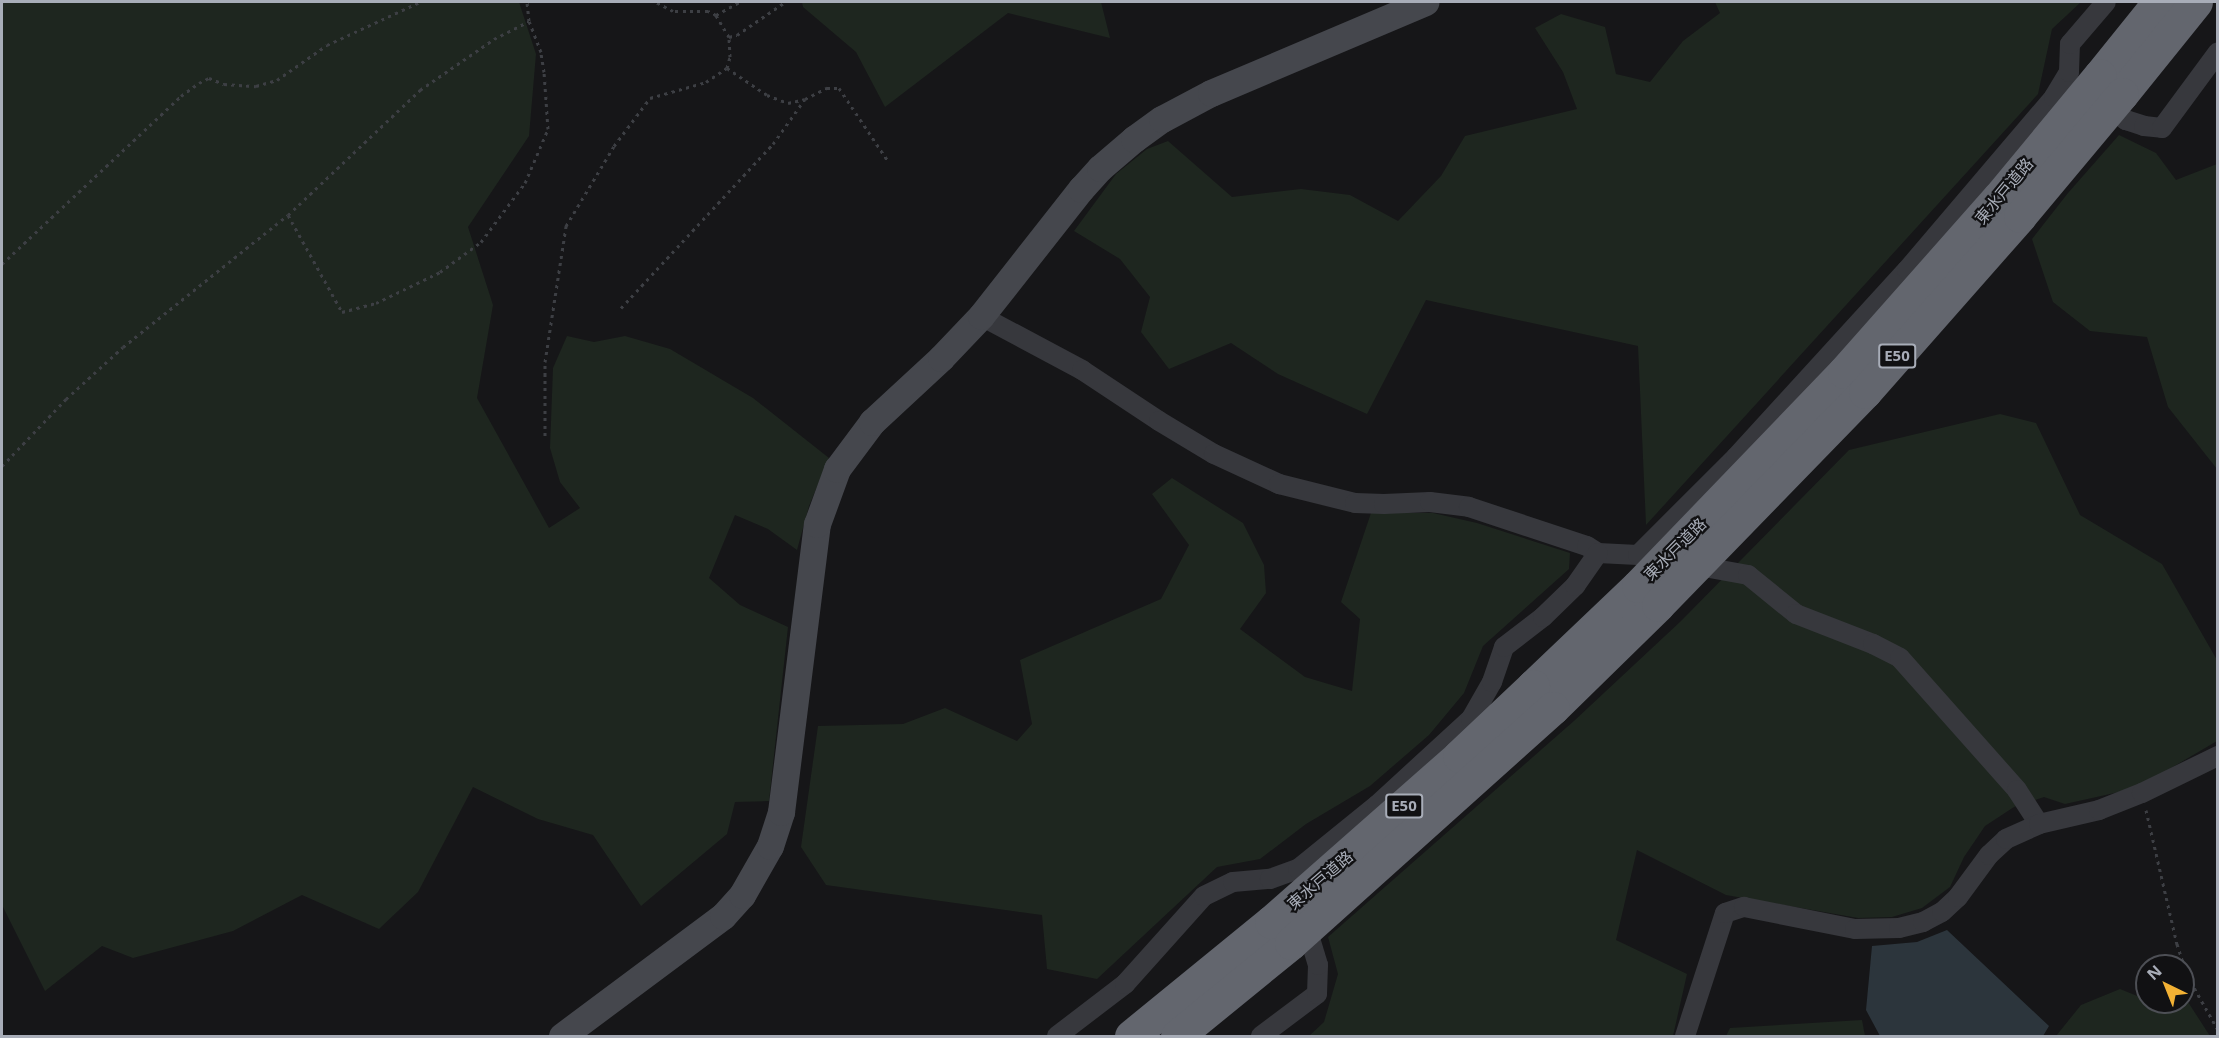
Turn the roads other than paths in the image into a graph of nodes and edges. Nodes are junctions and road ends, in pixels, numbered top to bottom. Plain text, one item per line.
1 (2106, 2) edge
2 (2159, 2) edge
3 (2196, 2) edge
4 (1409, 5) edge
5 (2217, 52) edge
6 (2097, 81) junction
7 (981, 316) junction
8 (1598, 553) junction
9 (1645, 582) junction
10 (2217, 756) edge
11 (2039, 824) junction
12 (1270, 879) junction
13 (1281, 932) junction
14 (579, 1032) edge
15 (1058, 1036) edge
16 (1131, 1036) edge
17 (1177, 1036) edge
18 (1261, 1036) edge
19 (1685, 1036) edge

1 - 6 street
2 - 6 highway, 東水戸道路 / E50
3 - 6 highway, 東水戸道路 / E50
4 - 7 street
5 - 6 street
6 - 9 highway, 東水戸道路 / E50, bridge
7 - 8 street
7 - 14 street
8 - 9 street
8 - 12 street
9 - 11 street
9 - 13 highway, 東水戸道路 / E50, bridge
10 - 11 street
11 - 19 street
12 - 15 street
12 - 18 street
13 - 16 highway, 東水戸道路 / E50
13 - 17 highway, 東水戸道路 / E50

